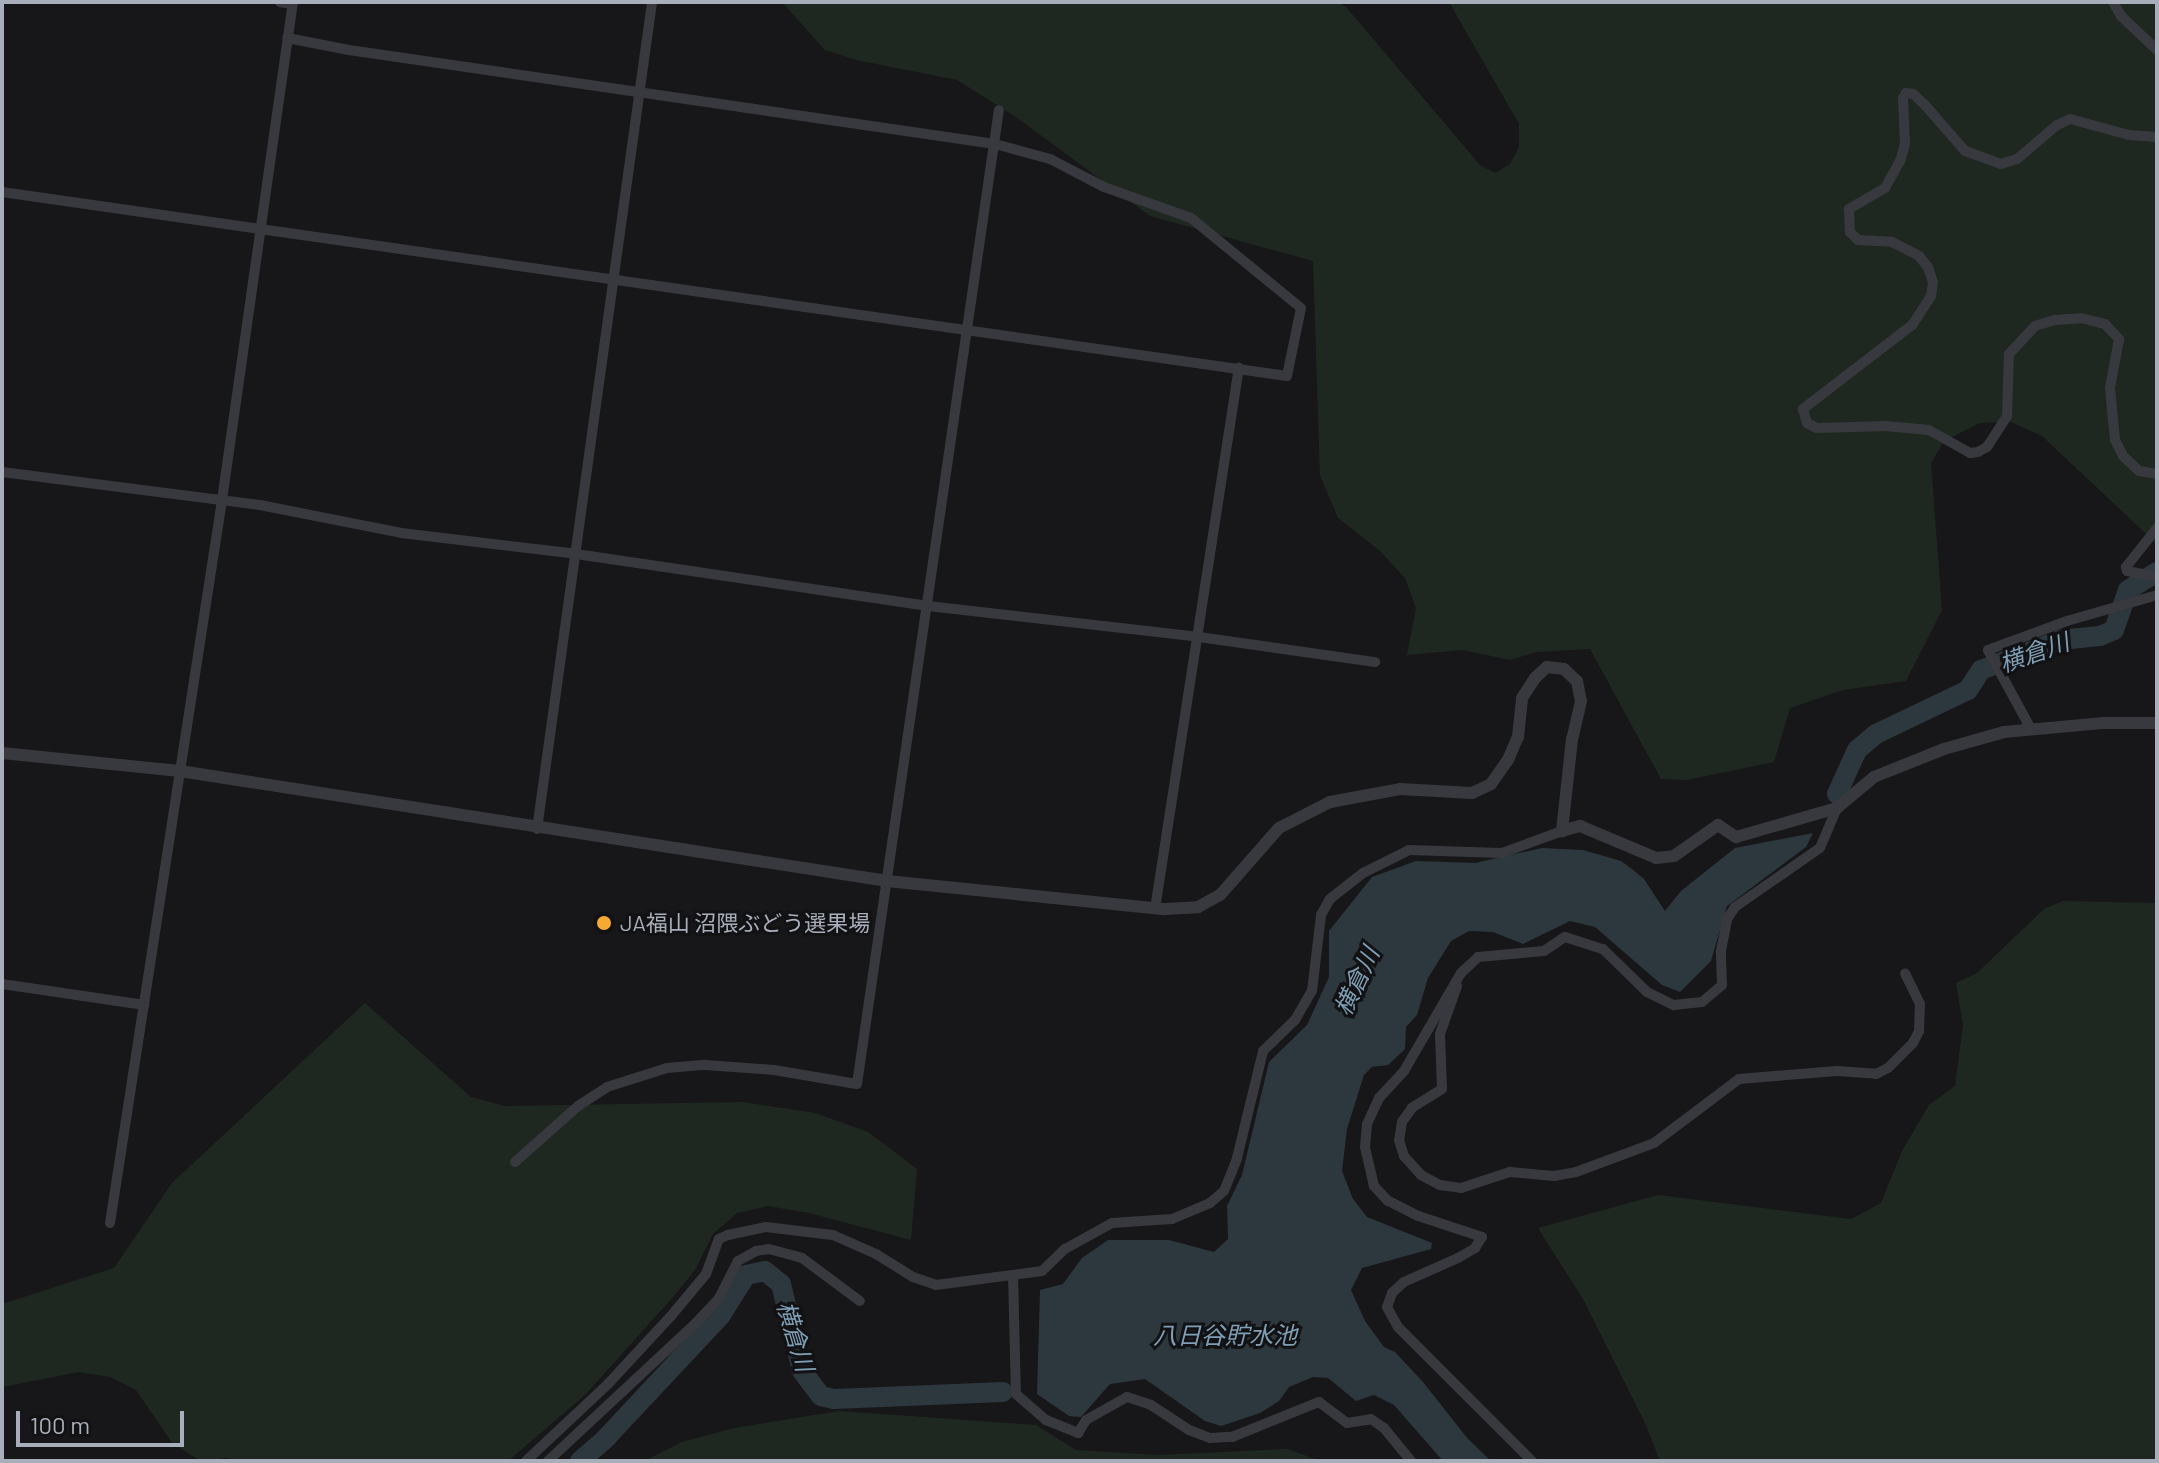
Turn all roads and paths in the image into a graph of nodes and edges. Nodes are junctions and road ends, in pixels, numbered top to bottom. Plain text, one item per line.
1 (280, 2) edge
2 (652, 2) edge
3 (2113, 2) edge
4 (293, 3) edge
5 (287, 38) junction
6 (2157, 50) edge
7 (640, 93) junction
8 (999, 110) dead end
9 (2157, 137) edge
10 (995, 144) junction
11 (2, 192) edge
12 (262, 230) junction
13 (614, 280) junction
14 (967, 329) junction
15 (1239, 367) junction
16 (2, 472) edge
17 (2157, 474) edge
18 (222, 500) junction
19 (2157, 528) edge
20 (576, 554) junction
21 (2157, 577) edge
22 (2157, 595) edge
23 (928, 606) junction
24 (1199, 637) junction
25 (1375, 662) dead end
26 (2157, 723) edge
27 (2031, 729) junction
28 (2, 753) edge
29 (180, 771) junction
30 (1837, 808) junction
31 (537, 829) junction
32 (1562, 831) junction
33 (887, 881) junction
34 (1155, 909) junction
35 (1461, 973) junction
36 (1905, 973) dead end
37 (2, 984) edge
38 (144, 1005) junction
39 (515, 1162) dead end
40 (110, 1223) dead end
41 (1013, 1275) junction
42 (860, 1301) dead end
43 (526, 1461) edge
44 (548, 1461) edge
45 (1411, 1461) edge
46 (1532, 1461) edge

1 - 4 street
2 - 7 street
3 - 6 street
4 - 5 street
5 - 7 street
5 - 12 street
7 - 10 street
7 - 13 street
8 - 10 street
9 - 17 street
10 - 14 street
10 - 15 street
11 - 12 street
12 - 13 street
12 - 18 street
13 - 14 street
13 - 20 street
14 - 15 street
14 - 23 street
15 - 24 street
16 - 18 street
18 - 20 street
18 - 29 street
19 - 21 street
20 - 23 street
20 - 31 street
22 - 27 street
23 - 24 street
23 - 33 street
24 - 25 street
24 - 34 street
26 - 27 street
27 - 30 street
28 - 29 street
29 - 31 street
29 - 38 street
30 - 32 street
30 - 35 street
31 - 33 street
32 - 34 street
32 - 41 street
33 - 34 street
33 - 39 street
35 - 36 street
35 - 46 street
37 - 38 street
38 - 40 street
41 - 43 street
41 - 45 street
42 - 44 street

